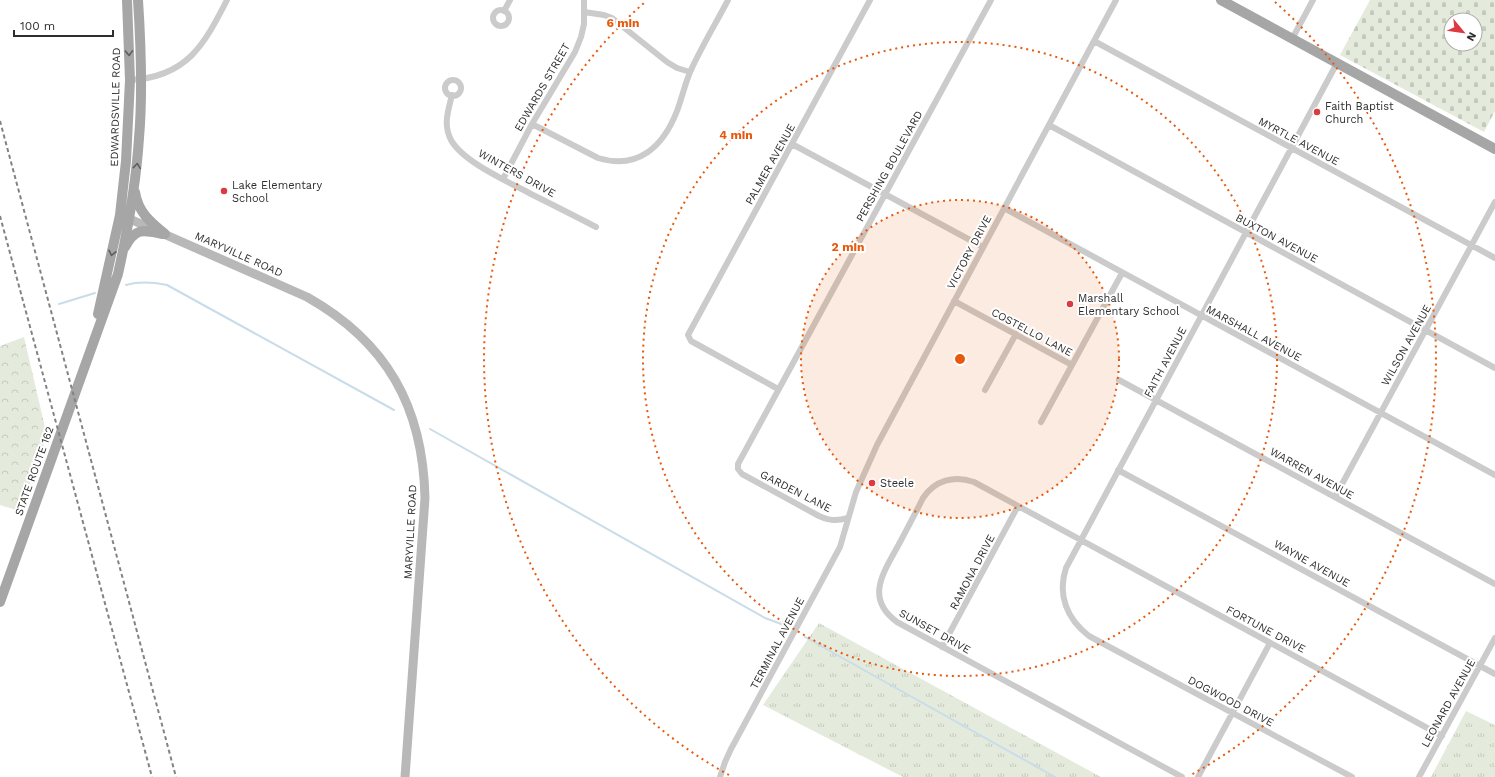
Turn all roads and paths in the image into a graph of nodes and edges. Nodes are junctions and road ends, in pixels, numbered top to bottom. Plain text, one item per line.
1 (127, 0) edge
2 (138, 0) edge
3 (227, 0) edge
4 (510, 0) edge
5 (584, 0) edge
6 (728, 0) edge
7 (870, 0) edge
8 (991, 0) edge
9 (1116, 0) edge
10 (1221, 0) edge
11 (1313, 0) edge
12 (504, 11) dead end
13 (584, 12) junction
14 (1292, 39) junction
15 (1094, 41) junction
16 (1337, 63) junction
17 (690, 72) junction
18 (141, 79) junction
19 (130, 80) junction
20 (452, 96) dead end
21 (532, 124) junction
22 (1049, 125) junction
23 (792, 144) junction
24 (1291, 148) junction
25 (1495, 149) edge
26 (503, 179) junction
27 (134, 185) junction
28 (885, 194) junction
29 (1495, 202) edge
30 (1004, 208) junction
31 (125, 217) junction
32 (596, 227) dead end
33 (1246, 232) junction
34 (165, 234) junction
35 (1472, 246) junction
36 (983, 247) junction
37 (123, 251) junction
38 (1495, 258) edge
39 (1122, 273) junction
40 (954, 301) junction
41 (1201, 316) junction
42 (1425, 330) junction
43 (1016, 334) junction
44 (90, 349) junction
45 (1072, 365) junction
46 (1495, 368) edge
47 (1119, 380) dead end
48 (778, 389) junction
49 (985, 390) dead end
50 (1156, 400) junction
51 (1380, 413) junction
52 (1041, 422) dead end
53 (738, 469) joint
54 (1118, 470) junction
55 (1495, 475) edge
56 (1335, 497) junction
57 (1018, 506) junction
58 (848, 518) junction
59 (1081, 540) junction
60 (1495, 584) edge
61 (0, 602) edge
62 (1495, 638) edge
63 (1101, 642) joint
64 (1270, 643) junction
65 (942, 647) junction
66 (1480, 666) junction
67 (1495, 674) edge
68 (1232, 713) junction
69 (1442, 736) junction
70 (405, 777) edge
71 (720, 777) edge
72 (1182, 777) edge
73 (1198, 777) edge
74 (1352, 777) edge
75 (1419, 777) edge

1 -> 19 main road, EDWARDSVILLE ROAD
2 - 18 main road, EDWARDSVILLE ROAD
3 - 18 street
4 - 12 street
5 - 13 street, EDWARDS STREET
6 - 17 street
7 - 23 street, PALMER AVENUE
8 - 28 street, PERSHING BOULEVARD
9 - 15 street, VICTORY DRIVE
10 - 14 main road
11 - 14 street
13 - 17 street
13 - 21 street, EDWARDS STREET
14 - 16 main road
15 - 22 street, VICTORY DRIVE
15 - 24 street, MYRTLE AVENUE
16 - 24 street, FAITH AVENUE
16 - 25 main road
17 - 21 street
18 - 19 street
27 -> 18 main road, EDWARDSVILLE ROAD
19 - 31 main road, EDWARDSVILLE ROAD
20 - 26 street, WINTERS DRIVE
21 - 26 street, EDWARDS STREET
22 - 30 street, VICTORY DRIVE
22 - 33 street, BUXTON AVENUE
23 - 28 street
23 - 48 street, PALMER AVENUE
24 - 33 street, FAITH AVENUE
24 - 35 street, MYRTLE AVENUE
26 - 32 street, WINTERS DRIVE
27 - 31 main road, EDWARDSVILLE ROAD
27 - 34 main road
28 - 36 street
28 - 48 street, PERSHING BOULEVARD
29 - 35 street, WILSON AVENUE
30 - 36 street, VICTORY DRIVE
30 - 39 street, MARSHALL AVENUE
31 - 34 main road, MARYVILLE ROAD
31 - 37 main road, STATE ROUTE 162
31 -> 44 main road, STATE ROUTE 162
33 - 41 street, FAITH AVENUE
33 - 42 street, BUXTON AVENUE
34 - 37 main road
34 - 70 main road, MARYVILLE ROAD
35 - 38 street, MYRTLE AVENUE
35 - 42 street, WILSON AVENUE
36 - 40 street, VICTORY DRIVE
37 - 44 main road, STATE ROUTE 162
39 - 41 street, MARSHALL AVENUE
39 - 45 street, COSTELLO LANE
40 - 43 street, COSTELLO LANE
40 - 58 street, VICTORY DRIVE
41 - 50 street, FAITH AVENUE
41 - 51 street, MARSHALL AVENUE
42 - 46 street, BUXTON AVENUE
42 - 51 street, WILSON AVENUE
43 - 45 street, COSTELLO LANE
43 - 49 street
44 - 61 main road, STATE ROUTE 162
45 - 52 street
47 - 50 street, WARREN AVENUE
48 - 53 street, PERSHING BOULEVARD
50 - 54 street, FAITH AVENUE
50 - 56 street, WARREN AVENUE
51 - 55 street, MARSHALL AVENUE
51 - 56 street, WILSON AVENUE
53 - 58 street, GARDEN LANE
54 - 59 street, FAITH AVENUE
54 - 66 street, WAYNE AVENUE
56 - 60 street, WARREN AVENUE
57 - 59 street, SUNSET DRIVE
57 - 65 street, RAMONA DRIVE
57 - 65 street, SUNSET DRIVE
58 - 71 street, TERMINAL AVENUE
59 - 63 street, FAITH AVENUE
59 - 64 street, FORTUNE DRIVE
62 - 66 street, LEONARD AVENUE
63 - 68 street, DOGWOOD DRIVE
64 - 68 street
64 - 69 street, FORTUNE DRIVE
65 - 72 street, SUNSET DRIVE
66 - 67 street, WAYNE AVENUE
66 - 69 street, LEONARD AVENUE
68 - 73 street
68 - 74 street, DOGWOOD DRIVE
69 - 75 street, LEONARD AVENUE

